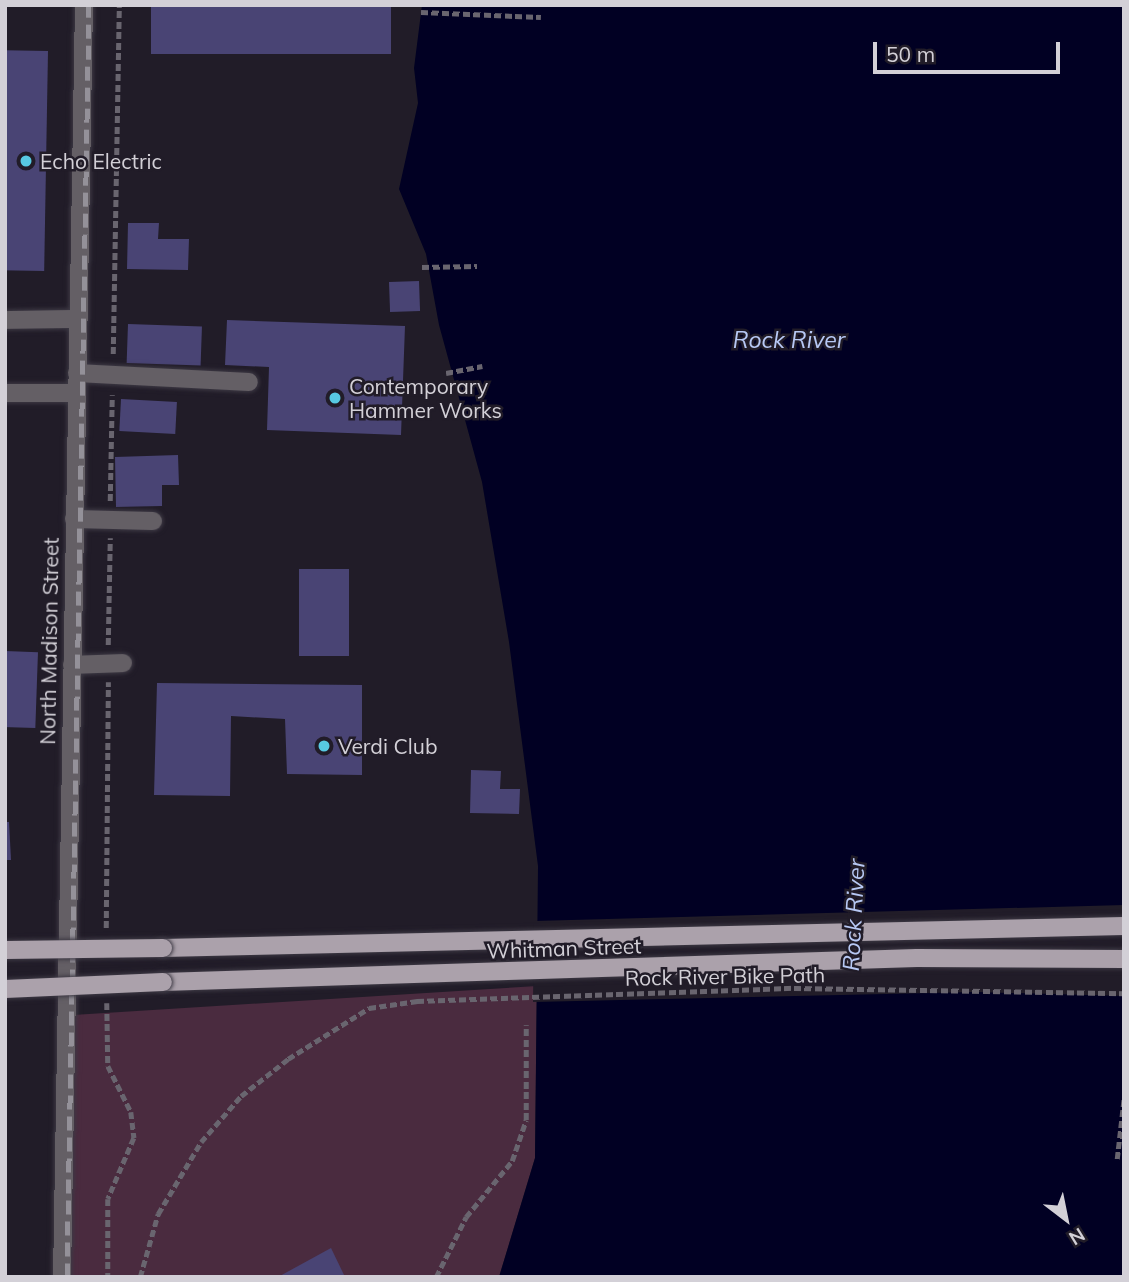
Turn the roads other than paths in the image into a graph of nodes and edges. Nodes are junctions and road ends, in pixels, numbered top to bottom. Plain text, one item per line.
1 (84, 5) edge
2 (78, 319) junction
3 (5, 320) edge
4 (77, 373) junction
5 (249, 382) dead end
6 (5, 393) edge
7 (77, 393) junction
8 (74, 519) junction
9 (153, 521) dead end
10 (115, 664) road end
11 (72, 665) junction
12 (1124, 926) edge
13 (5, 950) edge
14 (1124, 959) edge
15 (5, 989) edge
16 (62, 1277) edge

1 - 2 street, North Madison Street
2 - 3 street
2 - 4 street, North Madison Street
4 - 5 street
4 - 7 street, North Madison Street
6 - 7 street
7 - 8 street, North Madison Street
8 - 9 street
8 - 11 street, North Madison Street
10 - 11 street
11 - 16 street, North Madison Street
12 - 13 main road, Whitman Street, bridge
14 - 15 main road, Whitman Street, bridge

